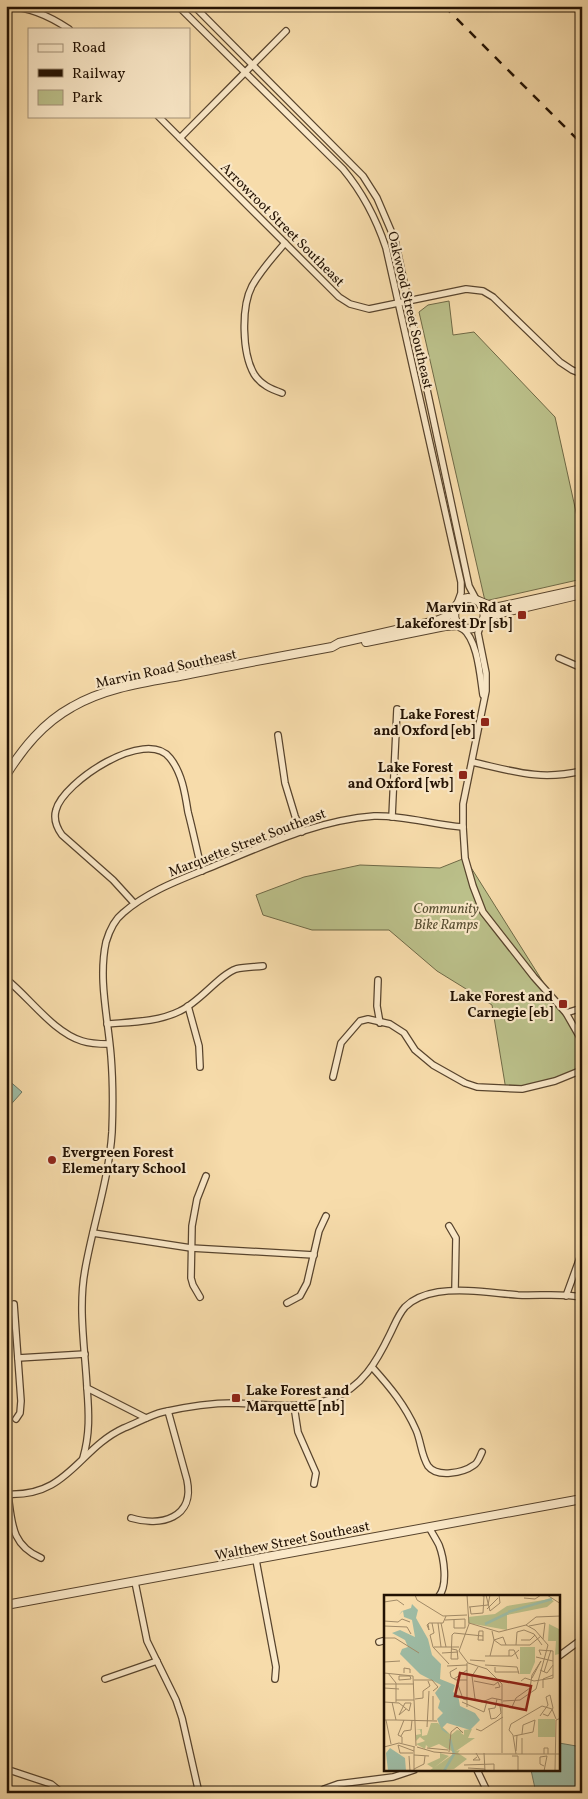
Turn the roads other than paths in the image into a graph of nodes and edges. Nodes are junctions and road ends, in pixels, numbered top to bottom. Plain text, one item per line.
1 (178, 6) edge
2 (194, 6) edge
3 (6, 7) edge
4 (68, 28) edge
5 (286, 31) dead end
6 (252, 65) junction
7 (245, 73) junction
8 (160, 118) edge
9 (180, 138) junction
10 (285, 243) junction
11 (408, 301) junction
12 (398, 304) junction
13 (582, 374) edge
14 (282, 393) dead end
15 (582, 589) edge
16 (582, 594) edge
17 (479, 602) junction
18 (456, 606) junction
19 (483, 622) junction
20 (461, 626) junction
21 (332, 647) junction
22 (559, 658) dead end
23 (582, 668) edge
24 (484, 700) junction
25 (397, 709) dead end
26 (278, 735) dead end
27 (472, 762) junction
28 (582, 771) edge
29 (6, 775) edge
30 (392, 817) junction
31 (462, 827) junction
32 (302, 832) junction
33 (202, 871) junction
34 (134, 903) junction
35 (264, 966) dead end
36 (6, 979) edge
37 (378, 980) dead end
38 (188, 1006) junction
39 (582, 1008) edge
40 (566, 1013) junction
41 (380, 1022) junction
42 (107, 1024) junction
43 (582, 1041) edge
44 (110, 1044) junction
45 (200, 1067) dead end
46 (582, 1070) edge
47 (333, 1077) dead end
48 (206, 1176) dead end
49 (326, 1216) dead end
50 (449, 1226) dead end
51 (93, 1233) junction
52 (191, 1248) junction
53 (582, 1252) edge
54 (314, 1255) junction
55 (455, 1290) junction
56 (566, 1296) junction
57 (200, 1297) dead end
58 (582, 1297) edge
59 (287, 1303) dead end
60 (14, 1304) dead end
61 (85, 1354) junction
62 (18, 1358) junction
63 (372, 1367) junction
64 (88, 1388) junction
65 (294, 1406) junction
66 (168, 1411) junction
67 (146, 1418) junction
68 (16, 1419) dead end
69 (482, 1452) dead end
70 (82, 1459) junction
71 (314, 1484) dead end
72 (7, 1494) edge
73 (582, 1499) edge
74 (131, 1518) dead end
75 (429, 1527) junction
76 (42, 1558) dead end
77 (256, 1560) junction
78 (134, 1582) junction
79 (440, 1595) edge
80 (6, 1605) edge
81 (582, 1639) edge
82 (560, 1655) edge
83 (157, 1661) junction
84 (105, 1679) dead end
85 (275, 1680) dead end
86 (6, 1769) edge
87 (408, 1772) edge
88 (478, 1772) edge
89 (324, 1789) dead end
90 (62, 1793) edge
91 (199, 1793) edge
92 (488, 1793) edge

1 - 7 street, Oakwood Street Southeast
2 - 6 street, Oakwood Street Southeast
3 - 4 street
5 - 6 street
6 - 7 street
6 - 11 street, Oakwood Street Southeast
7 - 9 street
7 - 12 street, Oakwood Street Southeast
8 - 9 street, Arrowroot Street Southeast
9 - 10 street, Arrowroot Street Southeast
10 - 12 street, Arrowroot Street Southeast
10 - 14 street
11 - 12 street, Arrowroot Street Southeast
11 - 13 street, Arrowroot Street Southeast
11 - 17 street, Oakwood Street Southeast
12 - 18 street, Oakwood Street Southeast
15 - 17 street
16 - 19 street
17 - 18 street
17 - 19 street
18 - 20 street
18 - 21 street, Marvin Road Southeast
19 - 20 street
19 - 24 street
20 - 21 street, Marvin Road Southeast
20 - 24 street
21 - 29 street, Marvin Road Southeast
22 - 23 street
24 - 27 street
25 - 30 street
26 - 32 street
27 - 28 street
27 - 31 street
30 - 31 street, Marquette Street Southeast
30 - 32 street, Marquette Street Southeast
31 - 40 street
32 - 33 street, Marquette Street Southeast
33 - 34 street, Marquette Street Southeast
33 - 34 street
34 - 42 street, Marquette Street Southeast
35 - 38 street
36 - 44 street
37 - 41 street
38 - 42 street
38 - 45 street
39 - 40 street
40 - 43 street
41 - 46 street
41 - 47 street
42 - 44 street, Marquette Street Southeast
44 - 51 street, Marquette Street Southeast
48 - 52 street
49 - 54 street
50 - 55 street
51 - 52 street
51 - 61 street, Marquette Street Southeast
52 - 54 street
52 - 57 street
53 - 56 street
54 - 59 street
55 - 56 street
55 - 63 street
56 - 58 street
60 - 62 street
61 - 62 street
61 - 64 street, Marquette Street Southeast
62 - 68 street
63 - 65 street
63 - 69 street
64 - 67 street
64 - 70 street, Marquette Street Southeast
65 - 66 street
65 - 71 street
66 - 67 street
66 - 74 street
67 - 70 street
70 - 72 street
72 - 76 street
73 - 75 street, Walthew Street Southeast
75 - 77 street, Walthew Street Southeast
75 - 79 street
77 - 78 street, Walthew Street Southeast
77 - 85 street
78 - 80 street, Walthew Street Southeast
78 - 83 street
81 - 82 street
83 - 84 street
83 - 91 street
86 - 90 street
87 - 89 street
88 - 92 street

